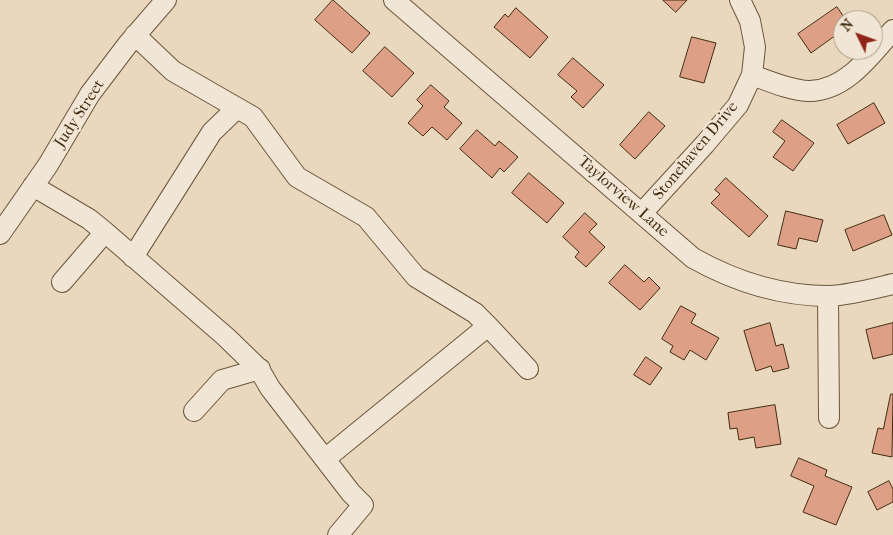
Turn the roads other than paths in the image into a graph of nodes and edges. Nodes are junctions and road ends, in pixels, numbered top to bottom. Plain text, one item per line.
1 (166, 0) edge
2 (394, 0) edge
3 (740, 0) edge
4 (893, 30) edge
5 (135, 35) junction
6 (752, 75) junction
7 (237, 108) junction
8 (33, 186) junction
9 (642, 213) junction
10 (105, 232) junction
11 (0, 234) edge
12 (133, 257) junction
13 (62, 282) dead end
14 (893, 284) edge
15 (828, 296) junction
16 (488, 326) junction
17 (260, 369) junction
18 (528, 369) dead end
19 (194, 411) dead end
20 (829, 418) dead end
21 (325, 459) junction
22 (338, 535) edge

1 - 5 street, Judy Street
2 - 9 street, Taylorview Lane
3 - 6 street, Stonehaven Drive
4 - 6 street
5 - 7 street
5 - 8 street, Judy Street
6 - 9 street, Stonehaven Drive
7 - 12 street
7 - 16 street
8 - 10 street
8 - 11 street, Judy Street
9 - 15 street, Taylorview Lane
10 - 12 street
10 - 13 street
12 - 17 street
14 - 15 street, Taylorview Lane
15 - 20 street
16 - 18 street
16 - 21 street
17 - 19 street
17 - 21 street
21 - 22 street

